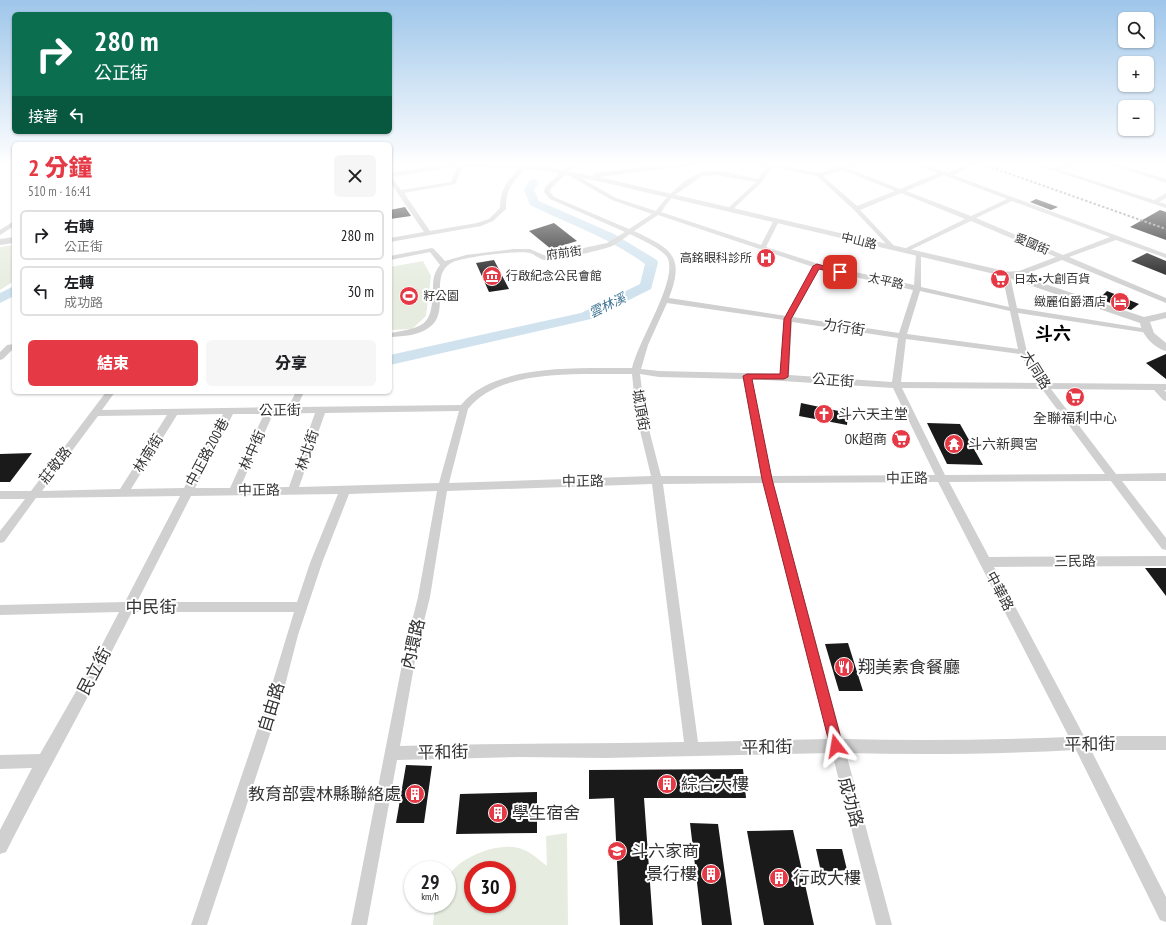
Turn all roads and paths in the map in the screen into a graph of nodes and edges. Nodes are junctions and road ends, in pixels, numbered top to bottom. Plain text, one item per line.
1 (410, 206) edge
2 (503, 206) edge
3 (571, 206) edge
4 (636, 206) edge
5 (662, 206) edge
6 (713, 206) edge
7 (733, 206) edge
8 (853, 206) edge
9 (863, 206) edge
10 (939, 206) edge
11 (998, 206) edge
12 (1032, 206) edge
13 (856, 209) junction
14 (729, 210) junction
15 (657, 213) junction
16 (972, 219) junction
17 (776, 221) junction
18 (12, 224) edge
19 (630, 232) junction
20 (0, 233) edge
21 (429, 234) junction
22 (1116, 237) junction
23 (12, 240) edge
24 (392, 240) edge
25 (0, 242) edge
26 (762, 249) junction
27 (894, 249) junction
28 (904, 251) junction
29 (919, 255) junction
30 (1166, 256) edge
31 (1062, 257) junction
32 (392, 258) edge
33 (443, 264) junction
34 (817, 266) junction
35 (1006, 274) junction
36 (917, 288) junction
37 (665, 300) junction
38 (1166, 301) edge
39 (1014, 310) junction
40 (1166, 314) edge
41 (788, 319) junction
42 (1147, 326) junction
43 (392, 335) edge
44 (902, 336) junction
45 (12, 346) edge
46 (1166, 348) edge
47 (1023, 352) junction
48 (0, 358) edge
49 (636, 371) junction
50 (747, 376) junction
51 (784, 377) junction
52 (896, 385) junction
53 (1044, 386) junction
54 (1156, 387) junction
55 (1166, 387) edge
56 (109, 394) edge
57 (299, 394) edge
58 (1166, 398) edge
59 (464, 408) junction
60 (270, 410) junction
61 (291, 410) junction
62 (321, 410) junction
63 (174, 412) junction
64 (229, 412) junction
65 (95, 413) junction
66 (941, 477) junction
67 (1166, 477) edge
68 (1114, 478) junction
69 (767, 479) junction
70 (657, 480) junction
71 (443, 486) junction
72 (293, 489) junction
73 (234, 490) junction
74 (345, 490) junction
75 (123, 493) junction
76 (185, 493) junction
77 (33, 494) junction
78 (0, 495) edge
79 (0, 539) edge
80 (1166, 546) edge
81 (1166, 561) edge
82 (985, 562) junction
83 (127, 607) junction
84 (302, 607) junction
85 (0, 610) edge
86 (1080, 743) junction
87 (1166, 743) edge
88 (836, 746) junction
89 (692, 748) junction
90 (391, 753) junction
91 (0, 762) edge
92 (44, 762) junction
93 (0, 846) edge
94 (1166, 914) edge
95 (199, 925) edge
96 (359, 925) edge
97 (884, 925) edge

1 - 21 street
2 - 21 street
3 - 19 street, 城頂街
4 - 15 street, 太平路
5 - 15 street, 府前街
6 - 14 street, 中山路
7 - 14 street
8 - 13 street
9 - 13 street
10 - 16 street, 愛國街
11 - 16 street
12 - 22 street
13 - 27 street
14 - 17 street, 中山路
15 - 19 street, 府前街
15 - 26 street, 太平路
16 - 28 street
16 - 31 street, 愛國街
17 - 26 street
17 - 27 street, 中山路
18 - 20 street
19 - 33 street, 府前街
19 - 37 street, 城頂街
21 - 24 street
22 - 30 street
22 - 31 street
23 - 25 street
26 - 34 street, 太平路
27 - 28 street, 中山路
28 - 29 street, 中山路
29 - 35 street, 中山路
29 - 36 street
31 - 35 street
31 - 38 street, 愛國街
32 - 33 street
33 - 43 street
34 - 36 street, 太平路
34 - 41 street
35 - 39 street, 大同路
35 - 42 street, 中山路
36 - 39 street, 太平路
36 - 44 street
37 - 41 street, 力行街
37 - 49 street, 城頂街
39 - 42 street, 太平路
39 - 47 street, 大同路
40 - 42 street
41 - 44 street, 力行街
41 - 51 street
42 - 46 street
44 - 47 street, 力行街
44 - 52 street
45 - 48 street
47 - 53 street, 大同路
49 - 50 street, 公正街
49 - 59 street, 公正街
49 - 70 street, 城頂街
50 - 51 street, 公正街
50 - 69 street, 成功路
51 - 52 street, 公正街
52 - 53 street, 公正街
52 - 66 street, 中華路
53 - 54 street, 公正街
53 - 68 street, 大同路
54 - 55 street, 公正街
54 - 58 street
56 - 65 street, 莊敬路
57 - 61 street
59 - 62 street, 公正街
59 - 71 street, 內環路
60 - 61 street, 公正街
60 - 64 street, 公正街
60 - 73 street, 林中街
61 - 62 street, 公正街
62 - 72 street, 林北街
63 - 64 street, 公正街
63 - 65 street, 公正街
63 - 75 street, 林南街
64 - 76 street, 中正路200巷
65 - 77 street, 莊敬路
66 - 68 street, 中正路
66 - 69 street, 中正路
66 - 82 street, 中華路
67 - 68 street, 中正路
68 - 80 street, 大同路
69 - 70 street, 中正路
69 - 88 street, 成功路
70 - 71 street, 中正路
70 - 89 street, 城頂街
71 - 74 street, 中正路
71 - 90 street, 內環路
72 - 73 street, 中正路
72 - 74 street, 中正路
73 - 76 street, 中正路
74 - 84 street, 自由路
75 - 76 street, 中正路
75 - 77 street, 中正路
76 - 83 street, 民立街
77 - 78 street, 中正路
77 - 79 street, 莊敬路
81 - 82 street, 三民路
82 - 86 street, 中華路
83 - 84 street, 中民街
83 - 85 street, 中民街
83 - 92 street, 民立街
84 - 95 street, 自由路
86 - 87 street, 平和街
86 - 88 street, 平和街
86 - 94 street, 中華路
88 - 89 street, 平和街
88 - 97 street, 成功路
89 - 90 street, 平和街
90 - 96 street, 內環路
91 - 92 street
92 - 93 street, 民立街

